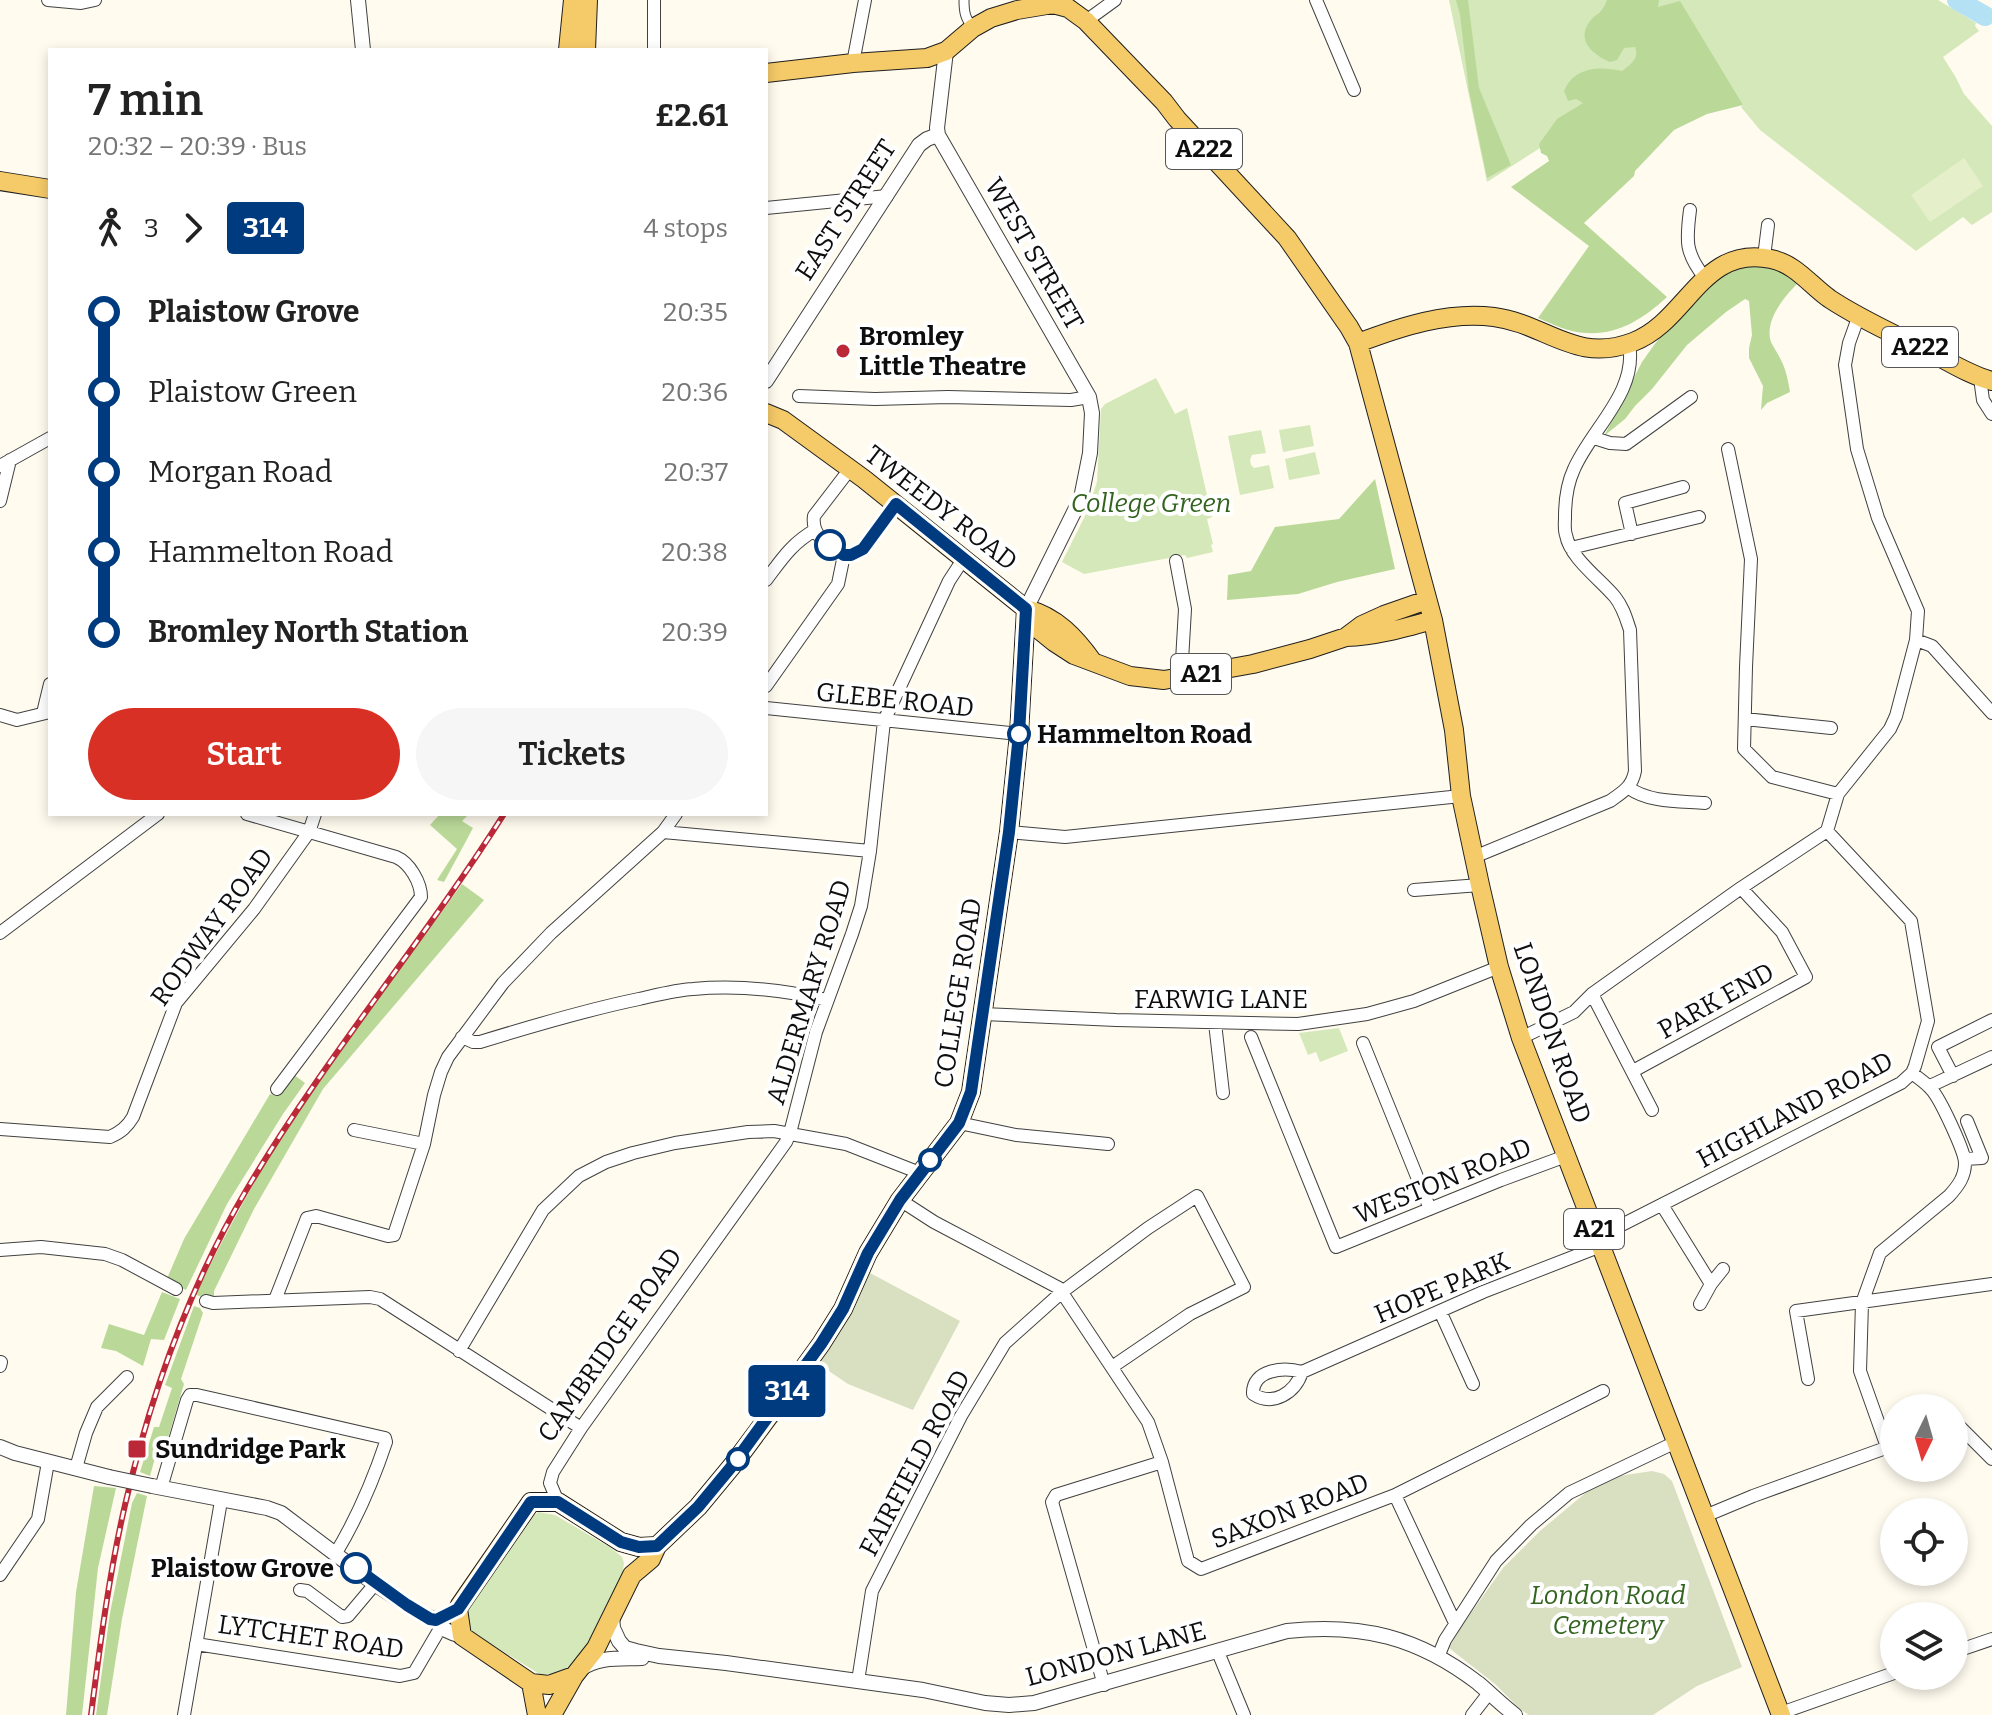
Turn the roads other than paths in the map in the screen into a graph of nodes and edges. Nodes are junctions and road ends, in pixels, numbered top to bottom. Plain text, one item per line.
1 (48, 0) edge
2 (95, 0) edge
3 (358, 0) edge
4 (573, 0) edge
5 (588, 0) edge
6 (654, 0) edge
7 (865, 0) edge
8 (964, 0) edge
9 (1115, 0) edge
10 (1316, 0) edge
11 (1059, 4) edge
12 (1086, 21) junction
13 (973, 28) junction
14 (363, 48) edge
15 (568, 48) edge
16 (586, 48) edge
17 (654, 48) edge
18 (946, 51) junction
19 (853, 63) junction
20 (768, 73) edge
21 (1354, 90) dead end
22 (938, 135) junction
23 (0, 181) edge
24 (48, 189) edge
25 (887, 196) junction
26 (768, 208) edge
27 (1690, 210) dead end
28 (1768, 225) dead end
29 (1764, 257) junction
30 (1705, 278) junction
31 (1859, 315) junction
32 (1358, 343) junction
33 (1629, 344) junction
34 (768, 378) edge
35 (1986, 380) edge
36 (799, 396) dead end
37 (1089, 397) junction
38 (1691, 397) dead end
39 (1992, 414) edge
40 (774, 416) edge
41 (1594, 438) junction
42 (48, 439) edge
43 (1728, 449) dead end
44 (5, 463) edge
45 (850, 469) junction
46 (1683, 487) dead end
47 (0, 501) edge
48 (896, 504) junction
49 (1699, 517) dead end
50 (815, 530) junction
51 (1632, 534) junction
52 (1571, 548) junction
53 (844, 555) junction
54 (964, 558) junction
55 (1176, 561) dead end
56 (768, 577) edge
57 (1427, 600) junction
58 (1026, 609) junction
59 (1433, 620) junction
60 (1346, 637) junction
61 (1916, 640) junction
62 (1054, 642) junction
63 (1024, 653) junction
64 (1093, 662) junction
65 (1181, 678) junction
66 (768, 683) edge
67 (768, 708) edge
68 (48, 713) edge
69 (1992, 713) edge
70 (0, 715) edge
71 (1745, 719) junction
72 (884, 721) junction
73 (1831, 728) dead end
74 (1019, 734) junction
75 (1629, 788) junction
76 (1838, 794) junction
77 (1461, 796) junction
78 (1705, 803) dead end
79 (155, 816) edge
80 (254, 816) edge
81 (314, 816) edge
82 (675, 816) edge
83 (1827, 831) junction
84 (309, 832) junction
85 (663, 832) junction
86 (1009, 832) junction
87 (870, 851) junction
88 (1474, 857) junction
89 (1480, 885) junction
90 (1741, 888) junction
91 (1414, 890) dead end
92 (0, 933) edge
93 (1499, 967) junction
94 (1592, 994) junction
95 (827, 1000) junction
96 (983, 1014) junction
97 (1992, 1020) edge
98 (1215, 1023) junction
99 (462, 1037) junction
100 (1521, 1038) junction
101 (1249, 1043) dead end
102 (1363, 1043) dead end
103 (1992, 1057) edge
104 (1633, 1071) junction
105 (1912, 1073) junction
106 (1953, 1076) junction
107 (1930, 1086) junction
108 (277, 1089) dead end
109 (1223, 1093) dead end
110 (1652, 1110) dead end
111 (1967, 1121) dead end
112 (959, 1123) junction
113 (0, 1129) edge
114 (354, 1130) dead end
115 (790, 1133) junction
116 (424, 1144) junction
117 (1108, 1144) dead end
118 (1566, 1156) junction
119 (1965, 1159) junction
120 (1987, 1160) edge
121 (920, 1173) junction
122 (900, 1200) junction
123 (1662, 1205) junction
124 (1430, 1209) junction
125 (1599, 1242) junction
126 (0, 1250) edge
127 (1723, 1269) dead end
128 (1711, 1284) junction
129 (1992, 1284) edge
130 (176, 1289) dead end
131 (1062, 1292) junction
132 (275, 1300) junction
133 (206, 1301) dead end
134 (1862, 1303) junction
135 (1700, 1304) dead end
136 (1440, 1311) junction
137 (459, 1351) junction
138 (1112, 1367) junction
139 (1302, 1372) dead end
140 (127, 1377) dead end
141 (1808, 1379) dead end
142 (1473, 1384) dead end
143 (1603, 1391) dead end
144 (1880, 1419) edge
145 (581, 1428) junction
146 (1968, 1435) edge
147 (1676, 1442) junction
148 (0, 1447) edge
149 (1880, 1450) edge
150 (1992, 1459) edge
151 (48, 1462) junction
152 (1162, 1462) junction
153 (76, 1468) junction
154 (156, 1487) junction
155 (1395, 1495) junction
156 (221, 1501) junction
157 (558, 1502) junction
158 (1705, 1516) junction
159 (621, 1542) junction
160 (657, 1546) junction
161 (336, 1553) junction
162 (0, 1575) edge
163 (632, 1575) junction
164 (375, 1584) junction
165 (300, 1590) dead end
166 (612, 1616) junction
167 (1455, 1623) junction
168 (447, 1629) junction
169 (1992, 1639) edge
170 (196, 1644) junction
171 (1968, 1647) edge
172 (1218, 1652) junction
173 (659, 1656) junction
174 (1438, 1657) junction
175 (576, 1674) junction
176 (1880, 1678) edge
177 (858, 1681) junction
178 (531, 1683) junction
179 (1104, 1685) junction
180 (1489, 1693) junction
181 (1781, 1714) edge
182 (184, 1715) edge
183 (537, 1715) edge
184 (552, 1715) edge
185 (1244, 1715) edge
186 (1472, 1715) edge
187 (1515, 1715) edge

1 - 2 street
3 - 14 street
4 - 15 main road
5 - 16 main road
6 - 17 street
7 - 19 street
8 - 13 street
9 - 12 street
10 - 21 street
11 - 12 main road, A222
11 - 13 main road, A222
12 - 32 main road, A222
13 - 18 main road, A222
18 - 19 main road, A222
18 - 22 street, EAST STREET
19 - 20 main road, A222
22 - 25 street, EAST STREET
22 - 37 street, WEST STREET
23 - 24 main road
25 - 26 street
25 - 34 street, EAST STREET
27 - 30 street
28 - 29 street
29 - 30 main road
29 - 31 main road, A222
30 - 33 main road
31 - 35 main road, A222
31 - 61 street
32 - 33 main road
32 - 57 main road, LONDON ROAD / A222
33 - 41 street
35 - 39 street
36 - 37 street
37 - 58 street, COLLEGE ROAD
38 - 41 street
40 - 45 main road, TWEEDY ROAD / A21
41 - 52 street
42 - 44 street
43 - 71 street
44 - 47 street
45 - 48 main road, TWEEDY ROAD / A21
45 - 50 street
46 - 51 street
48 - 53 street
48 - 54 main road, TWEEDY ROAD / A21
49 - 51 street
50 - 53 street
50 - 56 street
51 - 52 street
52 - 75 street
53 - 66 street
54 - 58 main road, TWEEDY ROAD / A21
54 - 72 street, ALDERMARY ROAD
55 - 65 street
57 - 59 main road, LONDON ROAD / A21
57 - 60 main road, TWEEDY ROAD / A21
58 - 62 main road, TWEEDY ROAD / A21
58 - 63 main road, COLLEGE ROAD
58 - 64 main road, TWEEDY ROAD / A21
59 - 60 main road, TWEEDY ROAD / A21
59 - 77 main road, LONDON ROAD / A21
60 - 65 main road, TWEEDY ROAD / A21
61 - 69 street
61 - 76 street
62 - 63 main road
62 - 64 main road, TWEEDY ROAD / A21
63 - 74 main road, COLLEGE ROAD
64 - 65 main road, TWEEDY ROAD / A21
67 - 72 street, GLEBE ROAD
68 - 70 street
71 - 73 street
71 - 76 street
72 - 74 street, GLEBE ROAD
72 - 87 street, ALDERMARY ROAD
74 - 86 main road, COLLEGE ROAD
75 - 78 street
75 - 88 street
76 - 83 street
77 - 86 street
77 - 88 main road, LONDON ROAD / A21
79 - 92 street
80 - 84 street
81 - 84 street, RODWAY ROAD
82 - 85 street
83 - 90 street
83 - 105 street, HIGHLAND ROAD
84 - 108 street
84 - 113 street, RODWAY ROAD
85 - 87 street
85 - 99 street
86 - 96 main road, COLLEGE ROAD
87 - 95 street, ALDERMARY ROAD
88 - 89 main road, LONDON ROAD / A21
89 - 91 street
89 - 93 main road, LONDON ROAD / A21
90 - 94 street
90 - 104 street, PARK END
93 - 98 street, FARWIG LANE
93 - 100 main road, LONDON ROAD / A21
94 - 100 street
94 - 104 street
95 - 99 street
95 - 115 street, ALDERMARY ROAD
96 - 98 street, FARWIG LANE
96 - 112 main road, COLLEGE ROAD
97 - 106 street
98 - 109 street
99 - 116 street
100 - 118 main road, LONDON ROAD / A21
101 - 124 street, WESTON ROAD
102 - 124 street
103 - 106 street
104 - 110 street
105 - 107 street
105 - 123 street, HIGHLAND ROAD
106 - 107 street
107 - 119 street
111 - 120 street
112 - 117 street
112 - 121 main road, COLLEGE ROAD
114 - 116 street
115 - 121 street
115 - 137 street
115 - 145 street, CAMBRIDGE ROAD
116 - 132 street
118 - 124 street, WESTON ROAD
118 - 125 main road, LONDON ROAD / A21
119 - 120 street
119 - 134 street
121 - 122 main road, COLLEGE ROAD
122 - 131 street
122 - 160 main road, COLLEGE ROAD
123 - 125 street, HIGHLAND ROAD
123 - 128 street
125 - 136 street, HOPE PARK
125 - 147 main road, LONDON ROAD / A21
126 - 130 street
127 - 128 street
128 - 135 street
129 - 134 street
131 - 138 street
131 - 138 street, FAIRFIELD ROAD
131 - 177 street, FAIRFIELD ROAD
132 - 133 street
132 - 137 street
134 - 141 street
134 - 144 street
136 - 139 street, HOPE PARK
136 - 142 street
137 - 145 street
138 - 152 street
140 - 153 street
143 - 155 street, SAXON ROAD
145 - 157 street, CAMBRIDGE ROAD
146 - 150 street
147 - 158 main road, LONDON ROAD / A21
147 - 167 street
148 - 151 street
149 - 158 street
151 - 153 street
151 - 162 street
152 - 155 street, SAXON ROAD
152 - 179 street
153 - 154 street, bridge
154 - 156 street
154 - 161 street
155 - 167 street
156 - 161 street
156 - 170 street
157 - 159 main road
157 - 168 main road
158 - 181 main road, LONDON ROAD / A21
159 - 160 main road
159 - 163 main road
160 - 163 main road, COLLEGE ROAD
161 - 164 street
163 - 166 main road, COLLEGE ROAD
164 - 165 street
164 - 168 street
166 - 173 street
166 - 175 main road, COLLEGE ROAD
167 - 174 street
168 - 170 street, LYTCHET ROAD
168 - 178 main road
169 - 171 street
170 - 182 street
172 - 174 street, LONDON LANE
172 - 179 street, LONDON LANE
172 - 185 street
173 - 175 street
173 - 177 street, LONDON LANE
174 - 180 street, LONDON LANE
175 - 178 main road
175 - 184 main road, COLLEGE ROAD
176 - 181 street
177 - 179 street, LONDON LANE
178 - 183 main road
180 - 186 street
180 - 187 street, LONDON LANE

